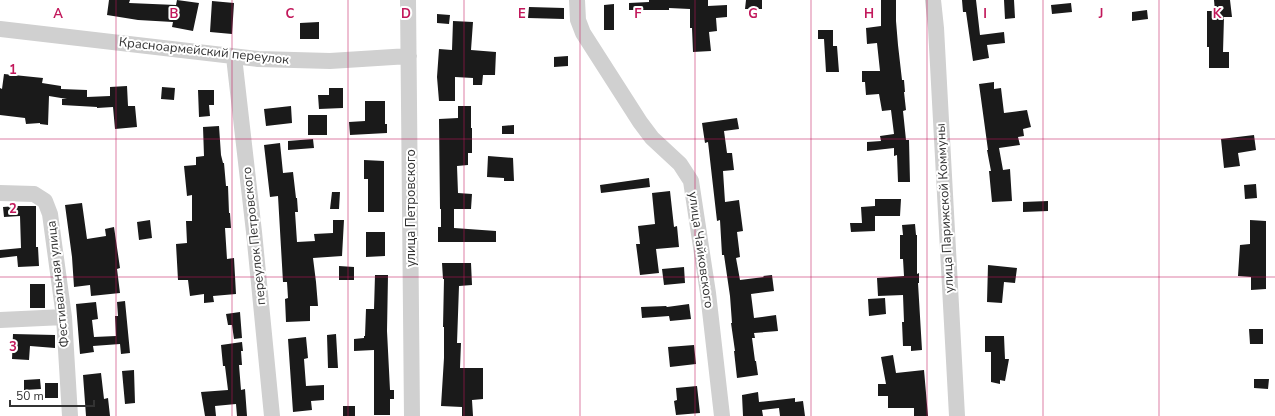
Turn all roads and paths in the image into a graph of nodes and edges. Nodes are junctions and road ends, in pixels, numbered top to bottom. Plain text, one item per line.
1 (408, 0) edge
2 (578, 0) edge
3 (933, 0) edge
4 (0, 29) edge
5 (409, 56) junction
6 (234, 57) junction
7 (0, 193) edge
8 (64, 316) junction
9 (0, 320) edge
10 (70, 416) edge
11 (272, 416) edge
12 (412, 416) edge
13 (722, 416) edge
14 (957, 416) edge

1 - 5 street, улица Петровского
2 - 13 street, улица Чайковского
3 - 14 street, улица Парижской Коммуны
4 - 6 street, Красноармейский переулок
5 - 6 street, Красноармейский переулок
5 - 12 street, улица Петровского
6 - 11 street, переулок Петровского
7 - 8 street, Фестивальная улица
8 - 9 street
8 - 10 street, Фестивальная улица

